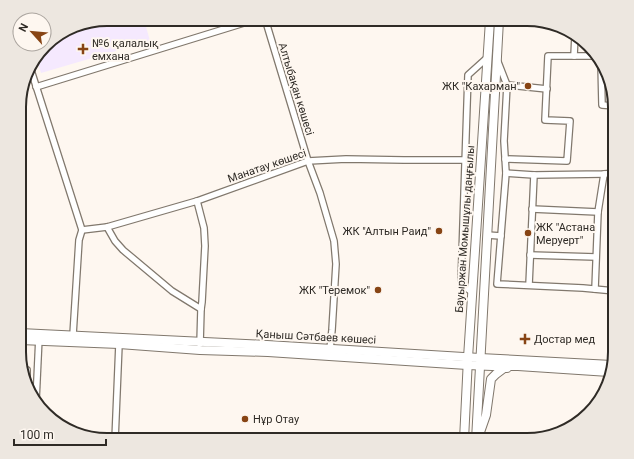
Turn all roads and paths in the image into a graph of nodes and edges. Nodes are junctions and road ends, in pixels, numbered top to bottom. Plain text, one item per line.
1 (234, 26) edge
2 (267, 26) edge
3 (490, 26) edge
4 (499, 26) edge
5 (575, 42) edge
6 (574, 56) junction
7 (590, 56) edge
8 (488, 57) junction
9 (497, 60) junction
10 (32, 75) edge
11 (602, 76) edge
12 (507, 85) junction
13 (36, 88) junction
14 (547, 89) junction
15 (608, 105) edge
16 (505, 159) junction
17 (464, 160) junction
18 (308, 161) junction
19 (506, 173) junction
20 (604, 174) junction
21 (608, 174) edge
22 (534, 175) junction
23 (197, 201) junction
24 (532, 209) junction
25 (598, 212) junction
26 (107, 227) junction
27 (82, 230) junction
28 (487, 235) junction
29 (501, 236) junction
30 (530, 255) junction
31 (596, 257) junction
32 (529, 286) junction
33 (594, 289) junction
34 (608, 290) edge
35 (472, 292) junction
36 (201, 309) junction
37 (26, 334) edge
38 (73, 335) junction
39 (39, 337) junction
40 (26, 339) edge
41 (119, 344) junction
42 (200, 346) junction
43 (330, 348) junction
44 (468, 361) junction
45 (480, 362) junction
46 (606, 365) edge
47 (518, 366) junction
48 (605, 372) edge
49 (36, 391) edge
50 (115, 433) edge
51 (464, 433) edge
52 (477, 433) edge
53 (480, 433) edge

1 - 13 street
2 - 18 street, Алтыбақан көшесі
3 - 8 main road, Бауыржан Момышұлы даңғылы
4 - 9 main road, Бауыржан Момышұлы даңғылы
5 - 6 street
6 - 7 street
6 - 14 street
8 - 17 street
8 - 35 main road, Бауыржан Момышұлы даңғылы
9 - 12 street
9 - 28 main road, Бауыржан Момышұлы даңғылы
10 - 13 street
11 - 15 street
12 - 14 street
12 - 16 street
13 - 27 street
14 - 16 street
16 - 19 street
17 - 18 street, Манатау көшесі
17 - 35 street
18 - 23 street, Манатау көшесі
18 - 43 street, Алтыбақан көшесі
19 - 22 street
19 - 29 street
20 - 21 street
20 - 22 street
20 - 25 street
22 - 24 street
23 - 26 street, Манатау көшесі
23 - 36 street
24 - 25 street
24 - 30 street
25 - 31 street
26 - 27 street, Манатау көшесі
26 - 36 street
27 - 38 street
28 - 29 street
28 - 45 main road, Бауыржан Момышұлы даңғылы
29 - 32 street
30 - 31 street
30 - 32 street
31 - 33 street
32 - 33 street
33 - 34 street
35 - 44 main road, Бауыржан Момышұлы даңғылы
36 - 42 street
37 - 39 main road, Қаныш Сәтбаев көшесі
38 - 39 main road, Қаныш Сәтбаев көшесі
38 - 42 main road, Қаныш Сәтбаев көшесі
39 - 40 main road, Қаныш Сәтбаев көшесі
39 - 41 main road, Қаныш Сәтбаев көшесі
39 - 49 street
41 - 42 main road, Қаныш Сәтбаев көшесі
41 - 50 street
42 - 43 main road, Қаныш Сәтбаев көшесі
42 - 44 main road, Қаныш Сәтбаев көшесі
43 - 44 main road, Қаныш Сәтбаев көшесі
44 - 45 main road, Қаныш Сәтбаев көшесі
44 - 51 main road, Бауыржан Момышұлы даңғылы
45 - 46 main road, Қаныш Сәтбаев көшесі
45 - 47 main road, Қаныш Сәтбаев көшесі
45 - 52 main road, Бауыржан Момышұлы даңғылы
47 - 48 main road, Қаныш Сәтбаев көшесі
47 - 53 main road

